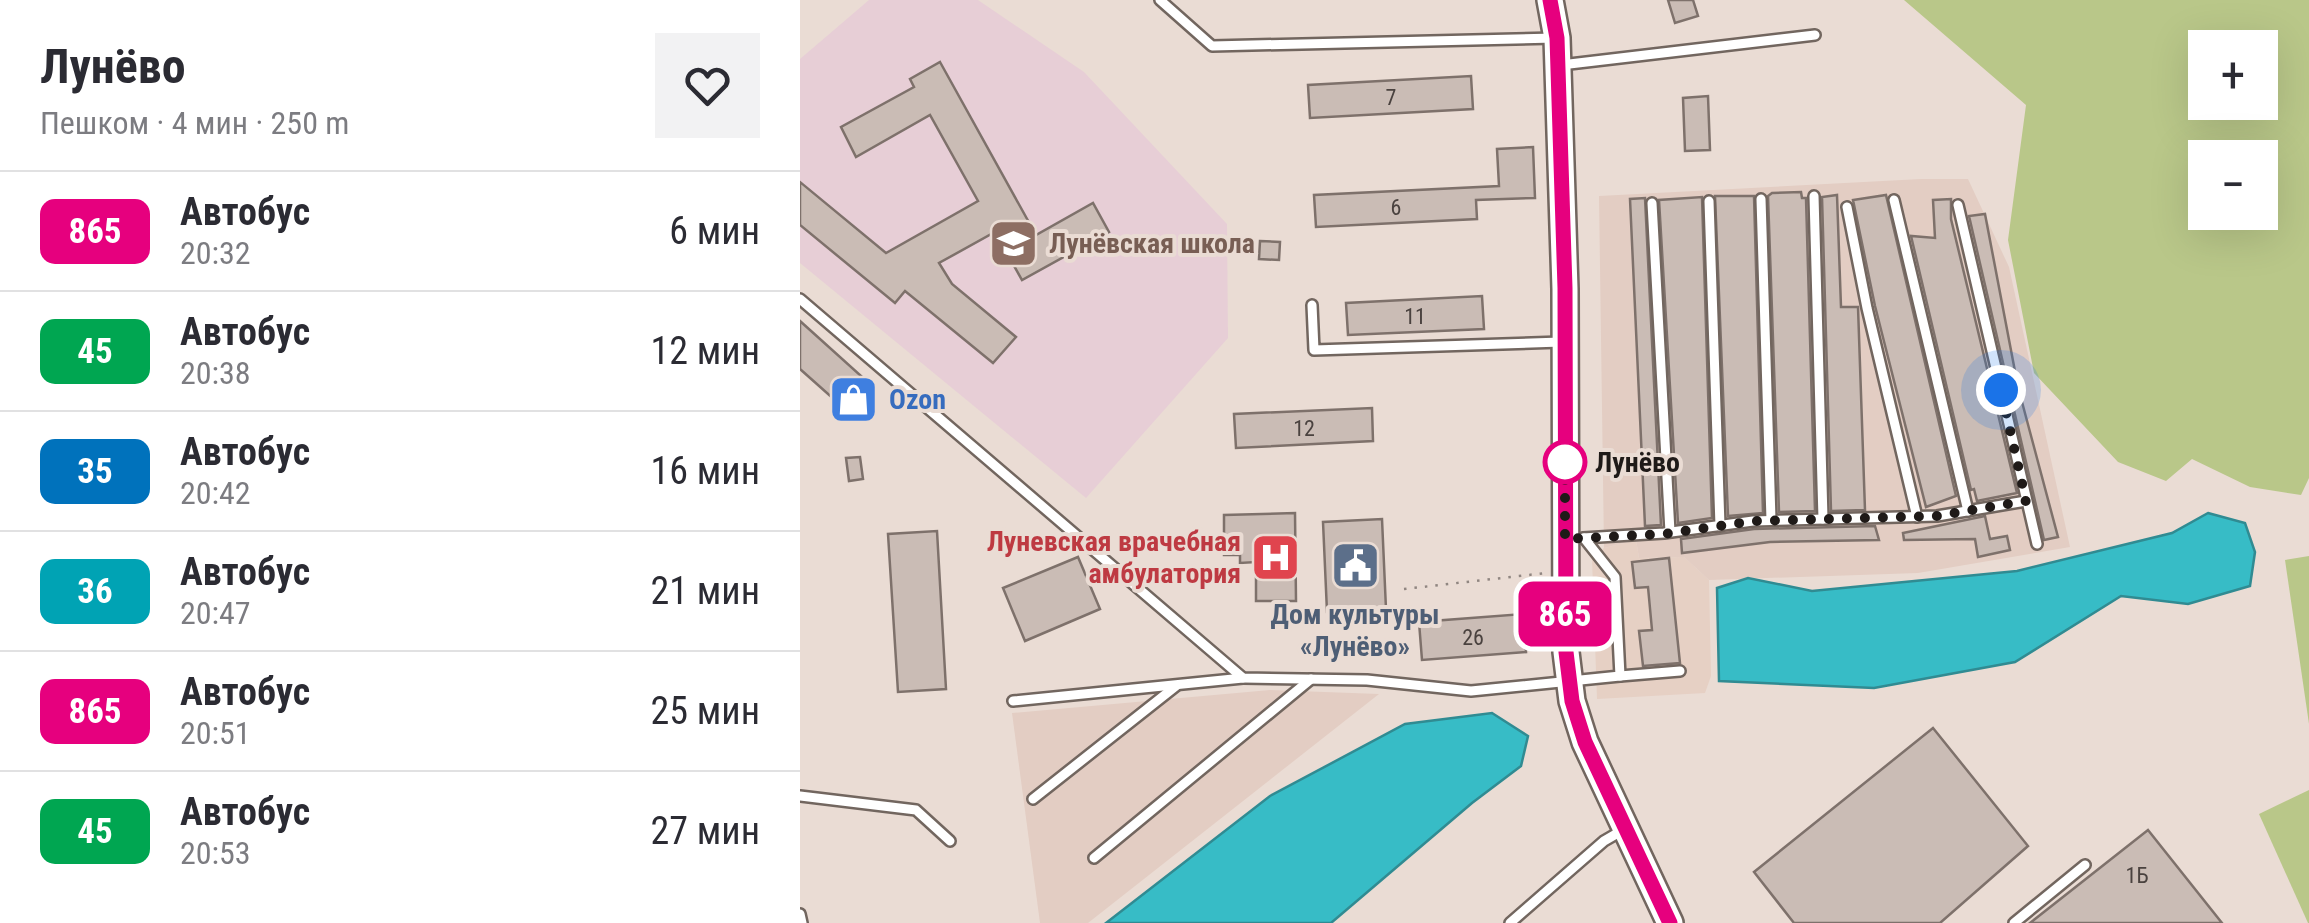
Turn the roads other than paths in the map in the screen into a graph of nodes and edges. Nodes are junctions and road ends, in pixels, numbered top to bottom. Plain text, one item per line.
1 (1160, 0) edge
2 (1550, 0) edge
3 (1815, 34) dead end
4 (1557, 38) junction
5 (1558, 66) junction
6 (1814, 196) dead end
7 (1761, 200) dead end
8 (1894, 200) dead end
9 (1709, 201) dead end
10 (1652, 204) dead end
11 (1958, 206) dead end
12 (1846, 207) dead end
13 (800, 299) edge
14 (1312, 305) dead end
15 (1564, 342) junction
16 (2026, 501) junction
17 (1968, 511) junction
18 (1918, 517) junction
19 (1823, 519) junction
20 (1771, 520) junction
21 (1720, 526) junction
22 (1670, 532) junction
23 (1575, 539) junction
24 (2036, 544) dead end
25 (1680, 671) dead end
26 (1620, 676) junction
27 (1243, 678) junction
28 (1311, 679) junction
29 (1570, 680) junction
30 (1178, 684) junction
31 (1014, 701) dead end
32 (800, 796) edge
33 (1033, 799) dead end
34 (1626, 828) junction
35 (950, 841) dead end
36 (1094, 858) dead end
37 (2085, 865) dead end
38 (800, 914) edge
39 (802, 923) edge
40 (1510, 923) edge
41 (1670, 923) edge
42 (2014, 923) edge

1 - 4 lane
2 - 4 street
3 - 5 lane
4 - 5 street
5 - 15 street
6 - 19 lane
7 - 20 lane
8 - 17 lane
9 - 21 lane
10 - 22 lane
11 - 16 lane
12 - 18 lane
13 - 27 lane
14 - 15 lane
15 - 23 street
16 - 17 lane
16 - 24 lane
17 - 18 lane
18 - 19 lane
19 - 20 lane
20 - 21 lane
21 - 22 lane
22 - 23 lane
23 - 26 lane
23 - 29 street
25 - 26 lane
26 - 29 lane
27 - 28 lane
27 - 30 lane
28 - 29 lane
28 - 36 lane
29 - 34 street
30 - 31 lane
30 - 33 lane
32 - 35 lane
34 - 40 lane
34 - 41 street
37 - 42 lane
38 - 39 lane

